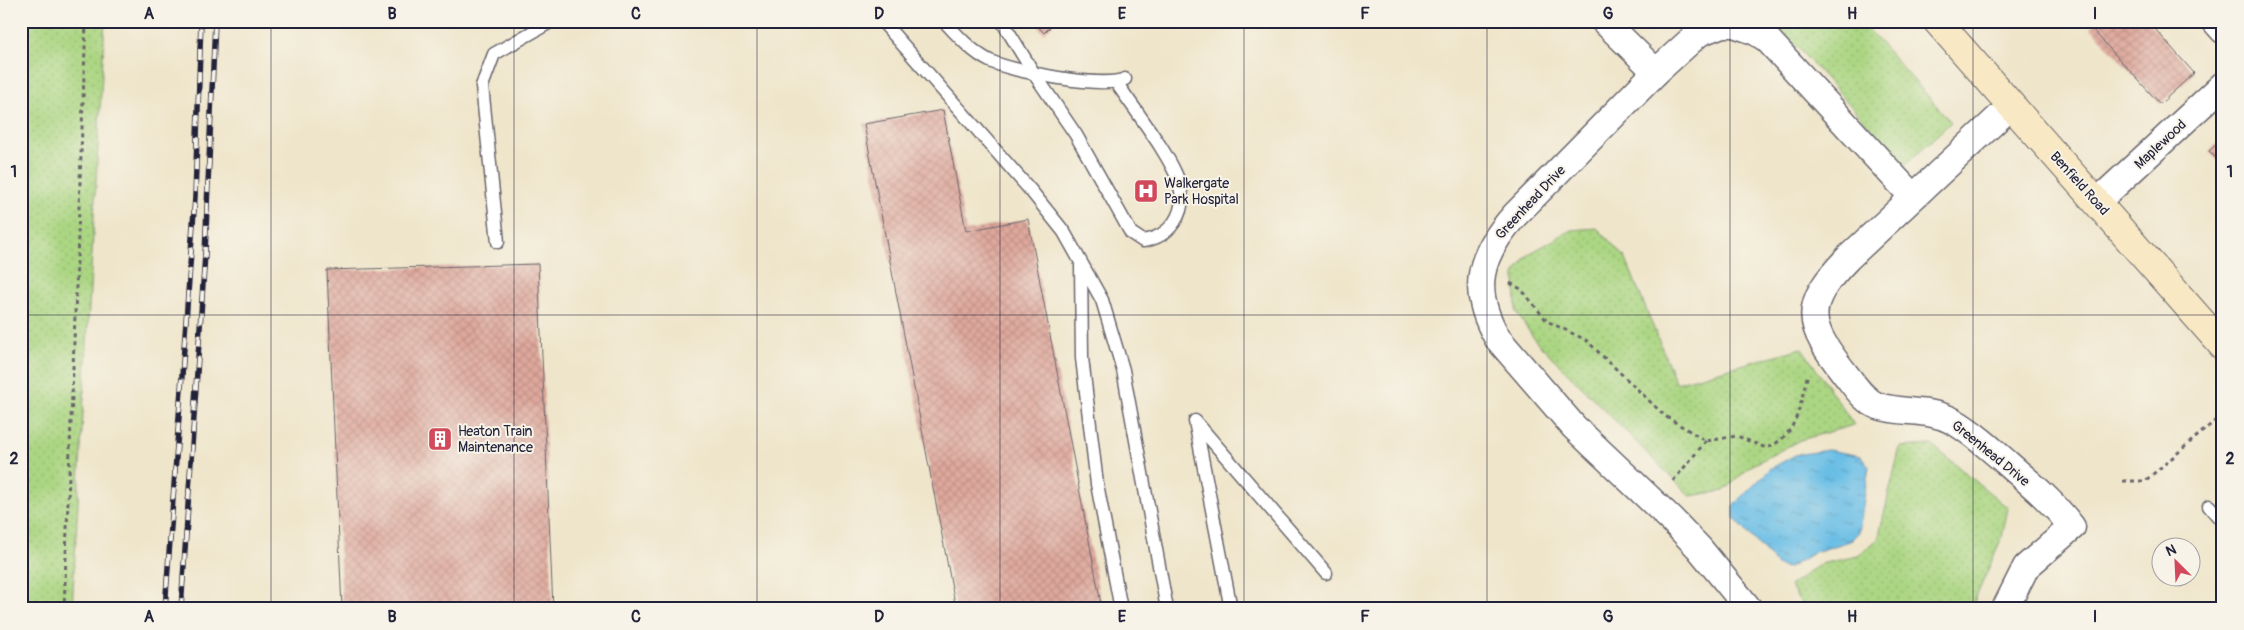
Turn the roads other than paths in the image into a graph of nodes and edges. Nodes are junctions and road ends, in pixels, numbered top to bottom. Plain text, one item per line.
1 (552, 21) edge
2 (882, 21) edge
3 (944, 21) edge
4 (1002, 21) edge
5 (1604, 21) edge
6 (1937, 21) edge
7 (2215, 21) edge
8 (2223, 30) edge
9 (1033, 72) junction
10 (1656, 72) junction
11 (2223, 86) edge
12 (2011, 106) junction
13 (1912, 196) junction
14 (2097, 202) junction
15 (498, 242) dead end
16 (1082, 260) junction
17 (2223, 346) edge
18 (2209, 506) dead end
19 (2223, 522) edge
20 (1326, 573) dead end
21 (1121, 609) edge
22 (1168, 609) edge
23 (1231, 609) edge
24 (1749, 609) edge
25 (2004, 609) edge

1 - 15 lane
2 - 16 lane
3 - 9 lane
4 - 9 lane
5 - 10 street
6 - 12 street, Benfield Road
7 - 8 street
9 - 9 lane
10 - 13 street, Greenhead Drive
10 - 24 street, Greenhead Drive
11 - 14 street, Maplewood
12 - 13 street, Greenhead Drive
12 - 14 street, Benfield Road
13 - 25 street, Greenhead Drive
14 - 17 street, Benfield Road
16 - 21 lane
16 - 22 lane
18 - 19 lane
20 - 23 lane

